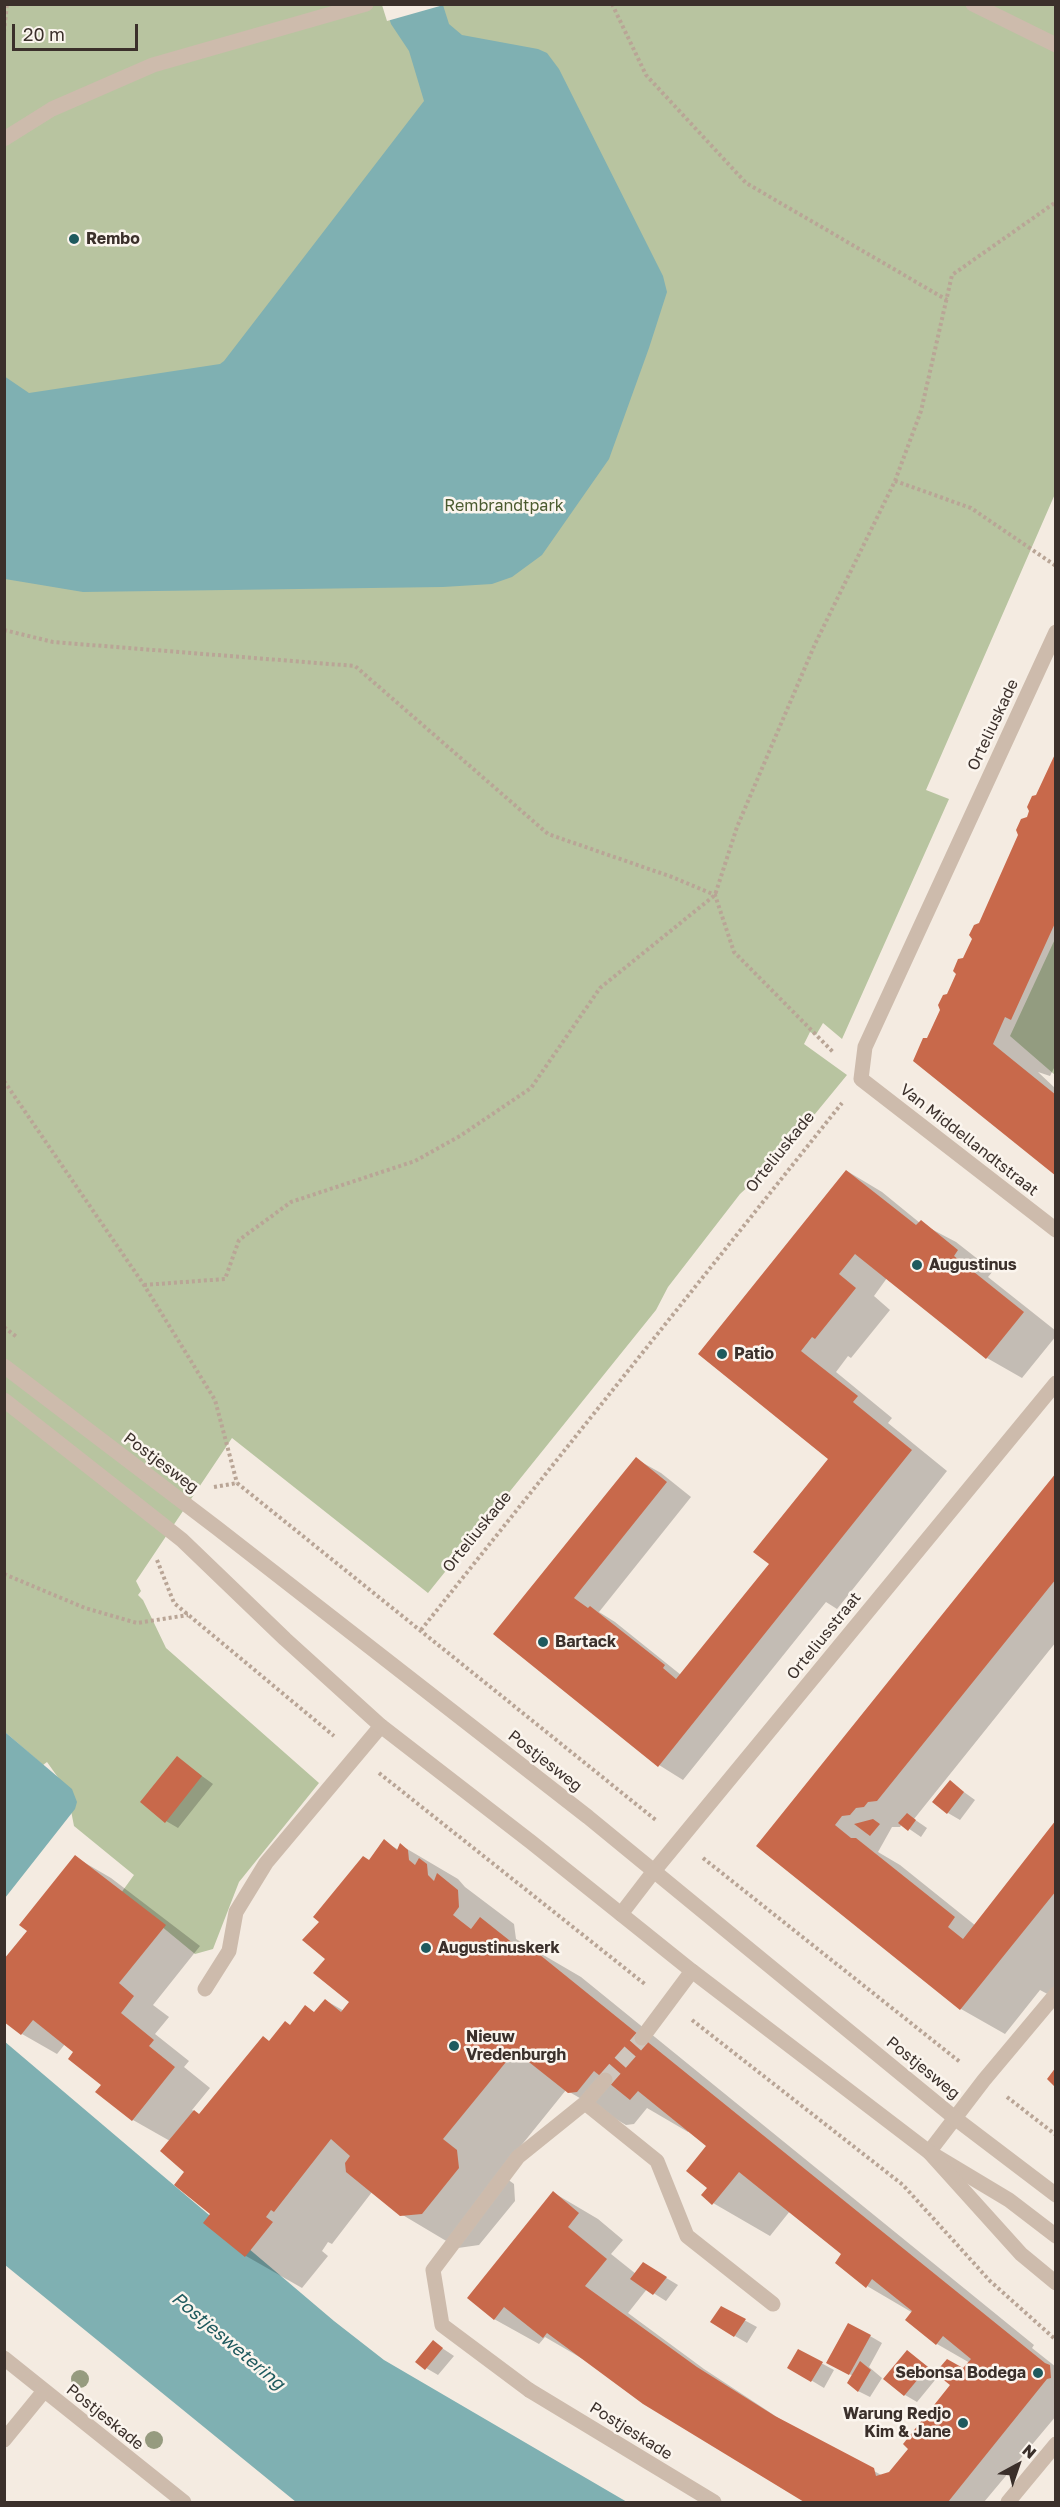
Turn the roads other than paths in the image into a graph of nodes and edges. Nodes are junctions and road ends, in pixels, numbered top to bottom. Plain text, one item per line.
1 (973, 4) edge
2 (365, 5) edge
3 (1056, 45) edge
4 (4, 139) edge
5 (1056, 632) edge
6 (861, 1079) joint
7 (1056, 1230) edge
8 (4, 1366) edge
9 (1056, 1383) edge
10 (4, 1400) edge
11 (381, 1726) junction
12 (654, 1871) junction
13 (621, 1914) junction
14 (692, 1971) junction
15 (206, 1989) dead end
16 (1056, 1994) edge
17 (642, 2038) tunnel mouth
18 (605, 2080) tunnel mouth
19 (585, 2103) junction
20 (956, 2119) junction
21 (929, 2152) junction
22 (1056, 2195) edge
23 (1056, 2236) edge
24 (1056, 2283) edge
25 (772, 2304) dead end
26 (4, 2358) edge
27 (44, 2391) junction
28 (4, 2440) edge
29 (1056, 2444) edge
30 (184, 2502) edge
31 (714, 2502) edge
32 (1008, 2502) edge

1 - 3 street
2 - 4 street
5 - 6 street, Orteliuskade
6 - 7 street, Van Middellandtstraat
8 - 12 street, Postjesweg
9 - 12 street, Orteliusstraat
10 - 11 street
11 - 13 street
11 - 15 street
12 - 13 street, Orteliusstraat
12 - 20 street, Postjesweg
13 - 14 street
14 - 17 street
14 - 21 street
16 - 20 street
18 - 19 street, Postjeskade
19 - 25 street
19 - 31 street, Postjeskade
20 - 21 street
20 - 22 street, Postjesweg
21 - 23 street
21 - 24 street
26 - 27 street, Postjeskade
27 - 28 street
27 - 30 street, Postjeskade
29 - 32 street

